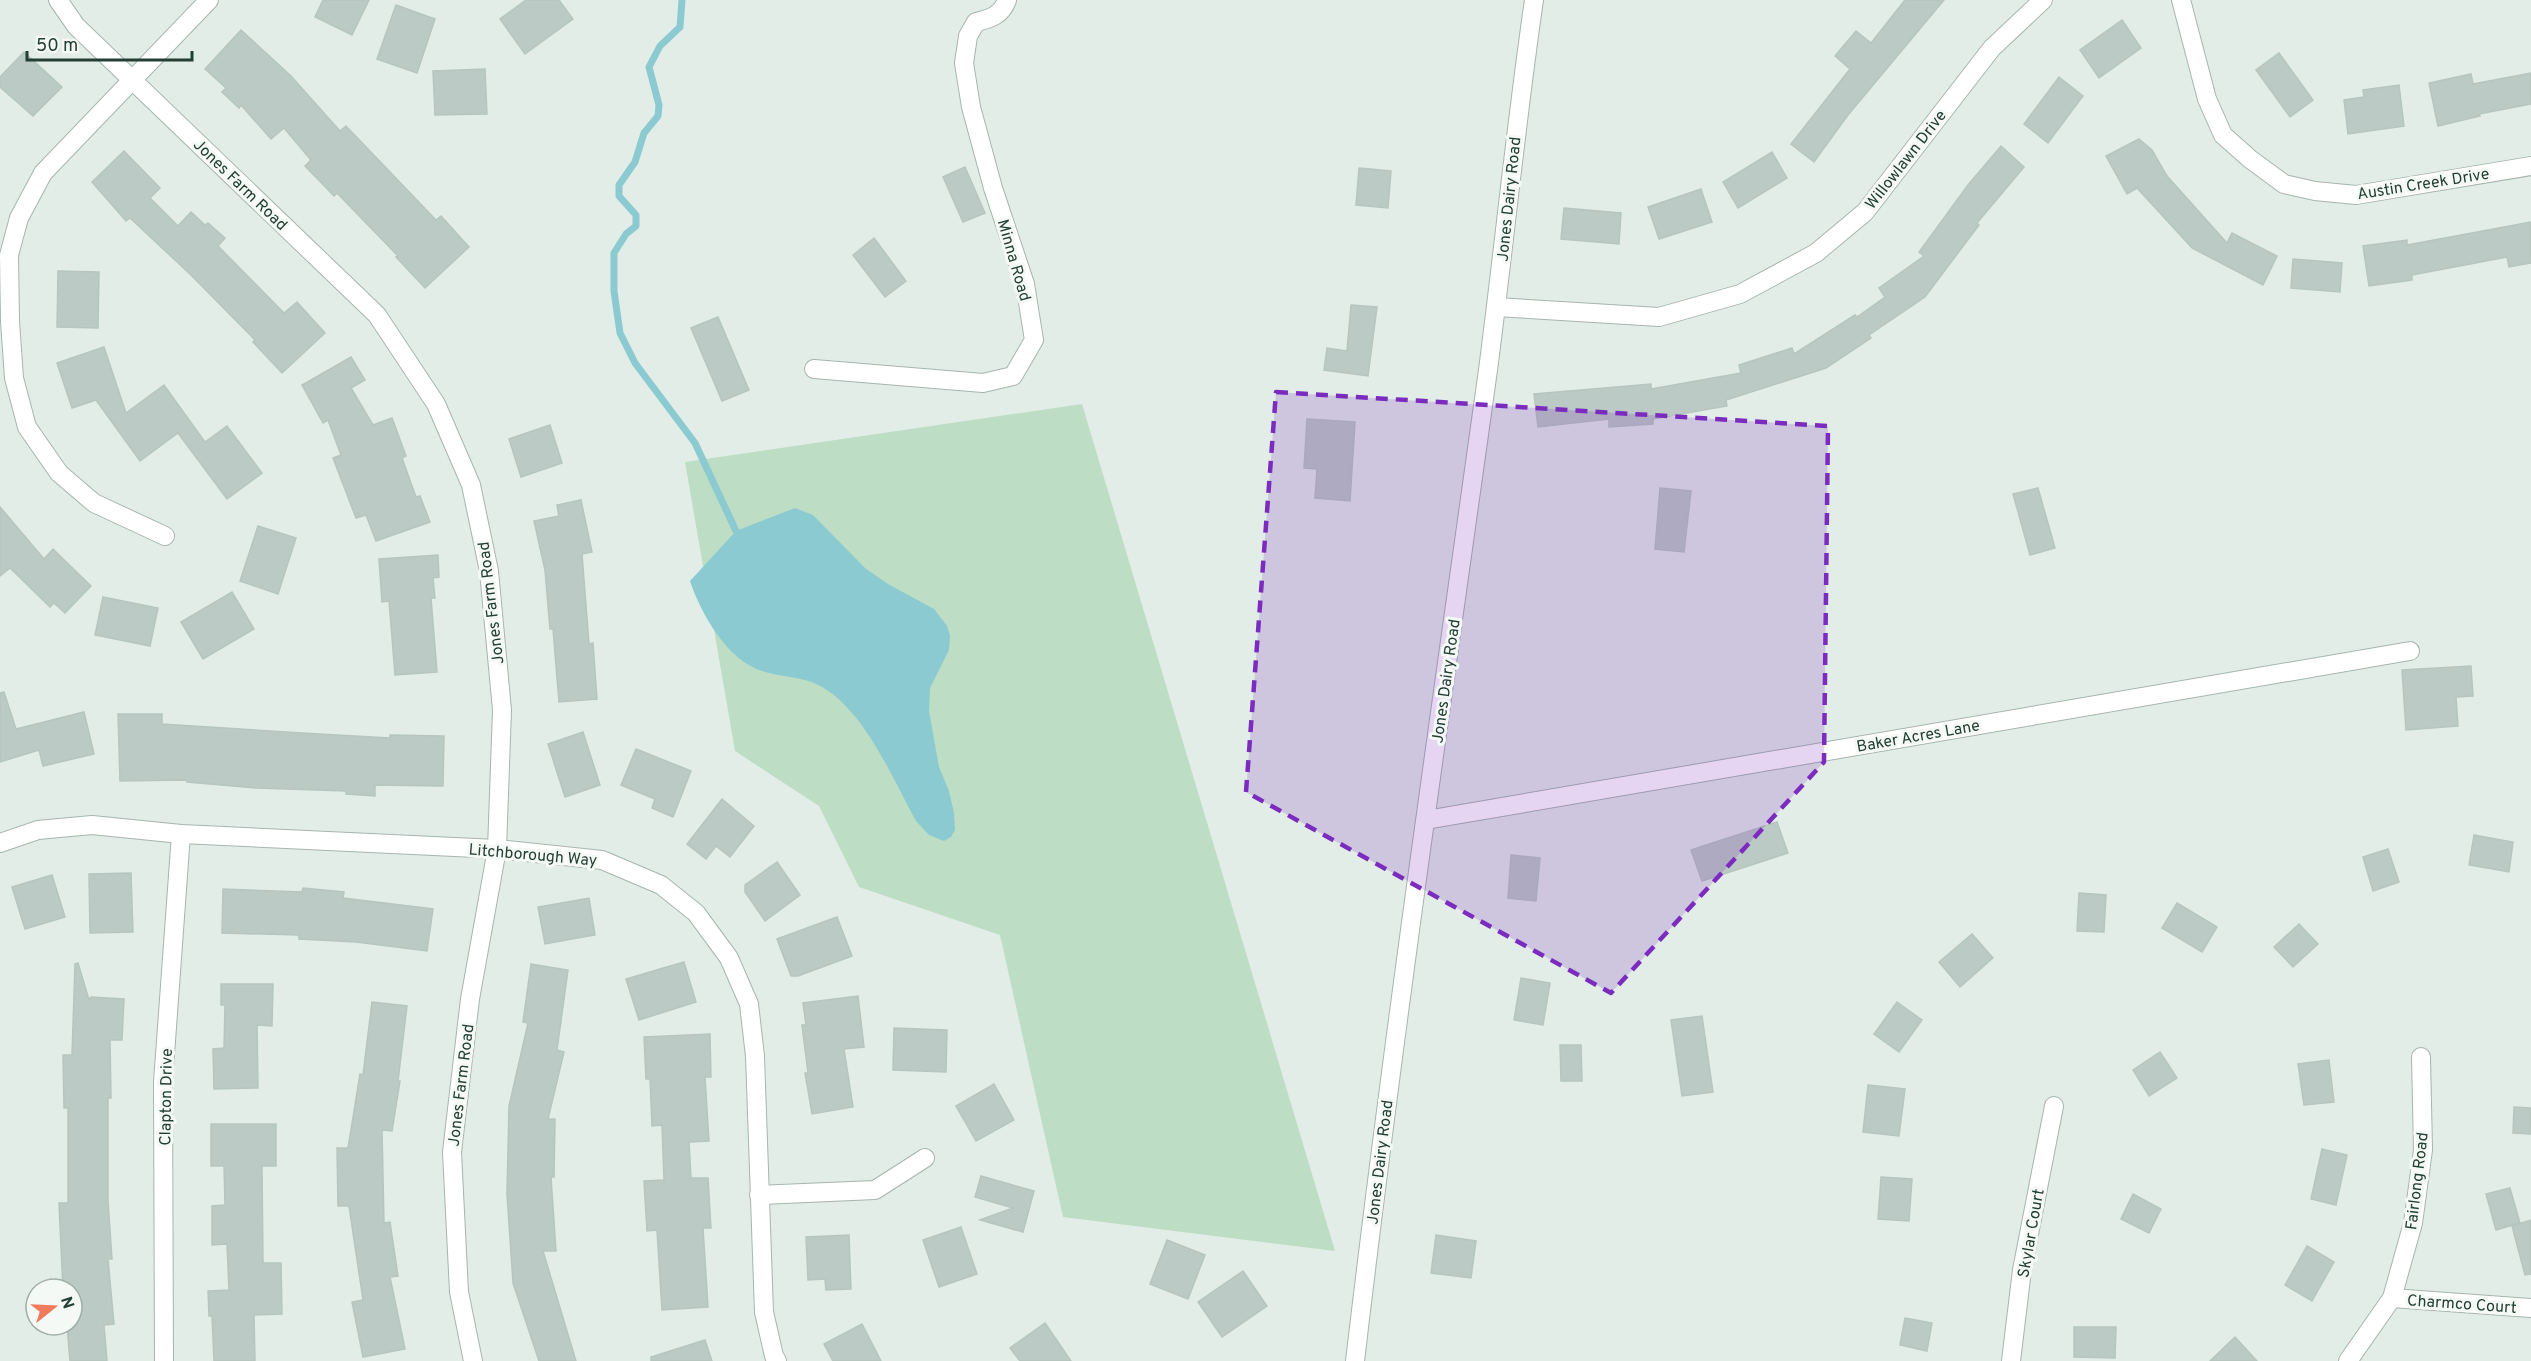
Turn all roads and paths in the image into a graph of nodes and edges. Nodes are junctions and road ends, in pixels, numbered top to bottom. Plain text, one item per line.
1 (58, 0) edge
2 (209, 0) edge
3 (1007, 0) edge
4 (1534, 0) edge
5 (2043, 0) edge
6 (2181, 0) edge
7 (133, 80) junction
8 (2531, 166) edge
9 (1496, 307) junction
10 (814, 369) dead end
11 (165, 536) dead end
12 (2410, 651) dead end
13 (1426, 820) junction
14 (181, 834) junction
15 (0, 843) edge
16 (497, 849) junction
17 (2421, 1057) dead end
18 (2054, 1106) dead end
19 (925, 1158) dead end
20 (759, 1196) junction
21 (2392, 1298) junction
22 (2531, 1308) edge
23 (164, 1361) edge
24 (473, 1361) edge
25 (777, 1361) edge
26 (1355, 1361) edge
27 (2011, 1361) edge
28 (2348, 1361) edge

1 - 7 street, Jones Farm Road
2 - 7 street
3 - 10 street, Minna Road
4 - 9 street, Jones Dairy Road
5 - 9 street, Willowlawn Drive
6 - 8 street, Austin Creek Drive
7 - 11 street
7 - 16 street, Jones Farm Road
9 - 13 street, Jones Dairy Road
12 - 13 street, Baker Acres Lane
13 - 26 street, Jones Dairy Road
14 - 15 street, Litchborough Way
14 - 16 street, Litchborough Way
14 - 23 street, Clapton Drive
16 - 20 street, Litchborough Way
16 - 24 street, Jones Farm Road
17 - 21 street, Fairlong Road
18 - 27 street, Skylar Court
19 - 20 street
20 - 25 street, Litchborough Way
21 - 22 street, Charmco Court
21 - 28 street, Fairlong Road

